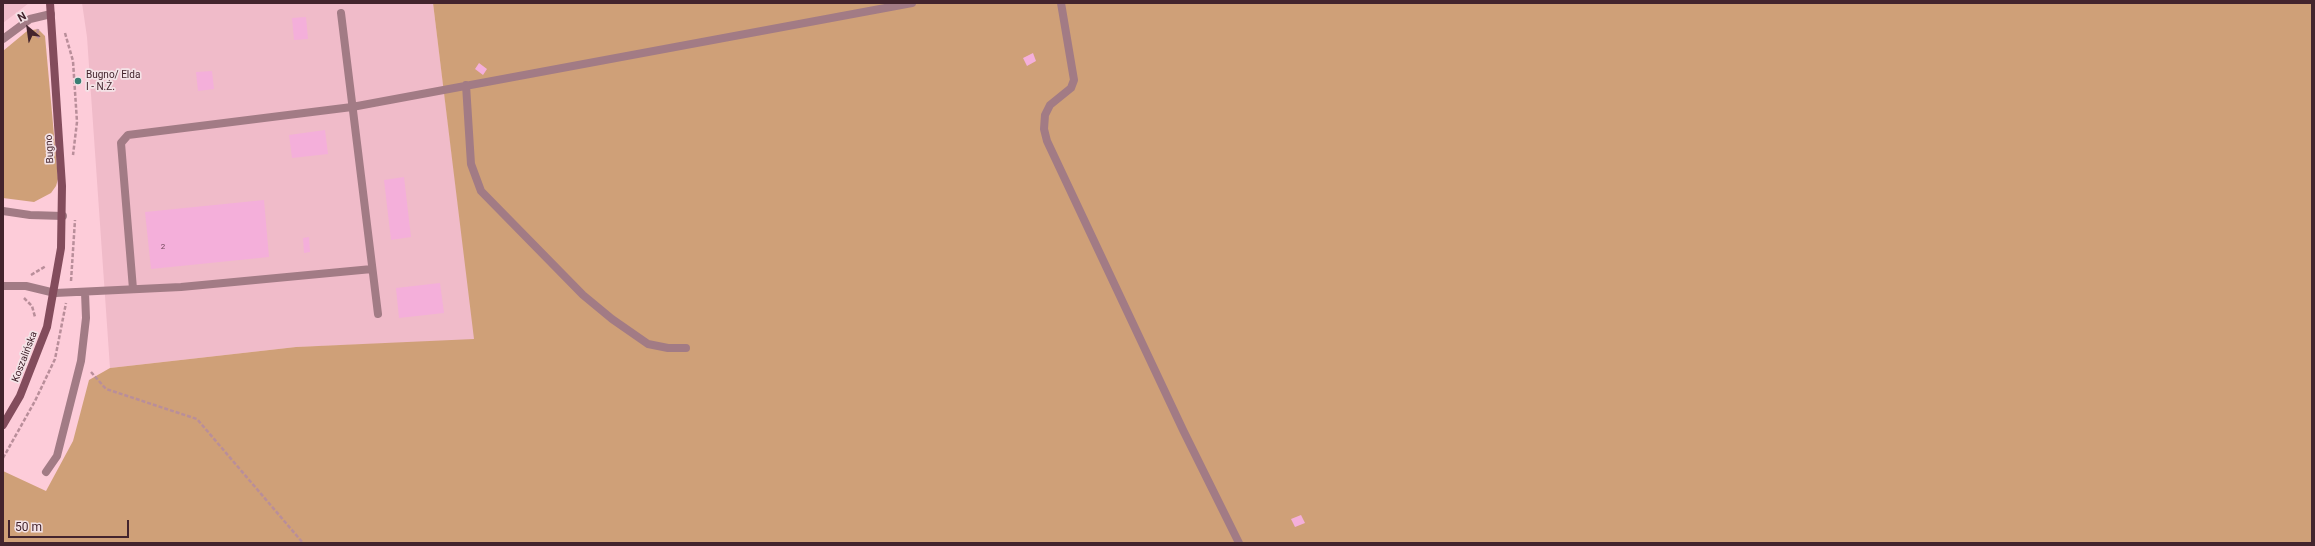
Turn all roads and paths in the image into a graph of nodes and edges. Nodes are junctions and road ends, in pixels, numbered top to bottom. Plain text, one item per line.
1 (50, 3) edge
2 (912, 3) edge
3 (1061, 3) edge
4 (341, 13) dead end
5 (51, 14) junction
6 (3, 39) edge
7 (466, 85) junction
8 (352, 106) junction
9 (3, 211) edge
10 (63, 216) junction
11 (372, 269) junction
12 (3, 286) edge
13 (133, 289) junction
14 (85, 292) junction
15 (54, 293) junction
16 (378, 314) dead end
17 (686, 348) dead end
18 (81, 361) junction
19 (3, 425) edge
20 (46, 472) dead end
21 (302, 543) edge
22 (1240, 543) edge

1 - 5 street, Bugno
2 - 7 street
3 - 22 street
4 - 8 street
5 - 6 street
5 - 10 street, Bugno
7 - 8 street
7 - 17 street
8 - 11 street
8 - 13 street
9 - 10 street
10 - 15 street, Bugno
11 - 13 street
11 - 16 street
12 - 15 street
13 - 14 street
14 - 15 street
14 - 18 street
15 - 19 street, Koszalińska
18 - 20 street
18 - 21 path

